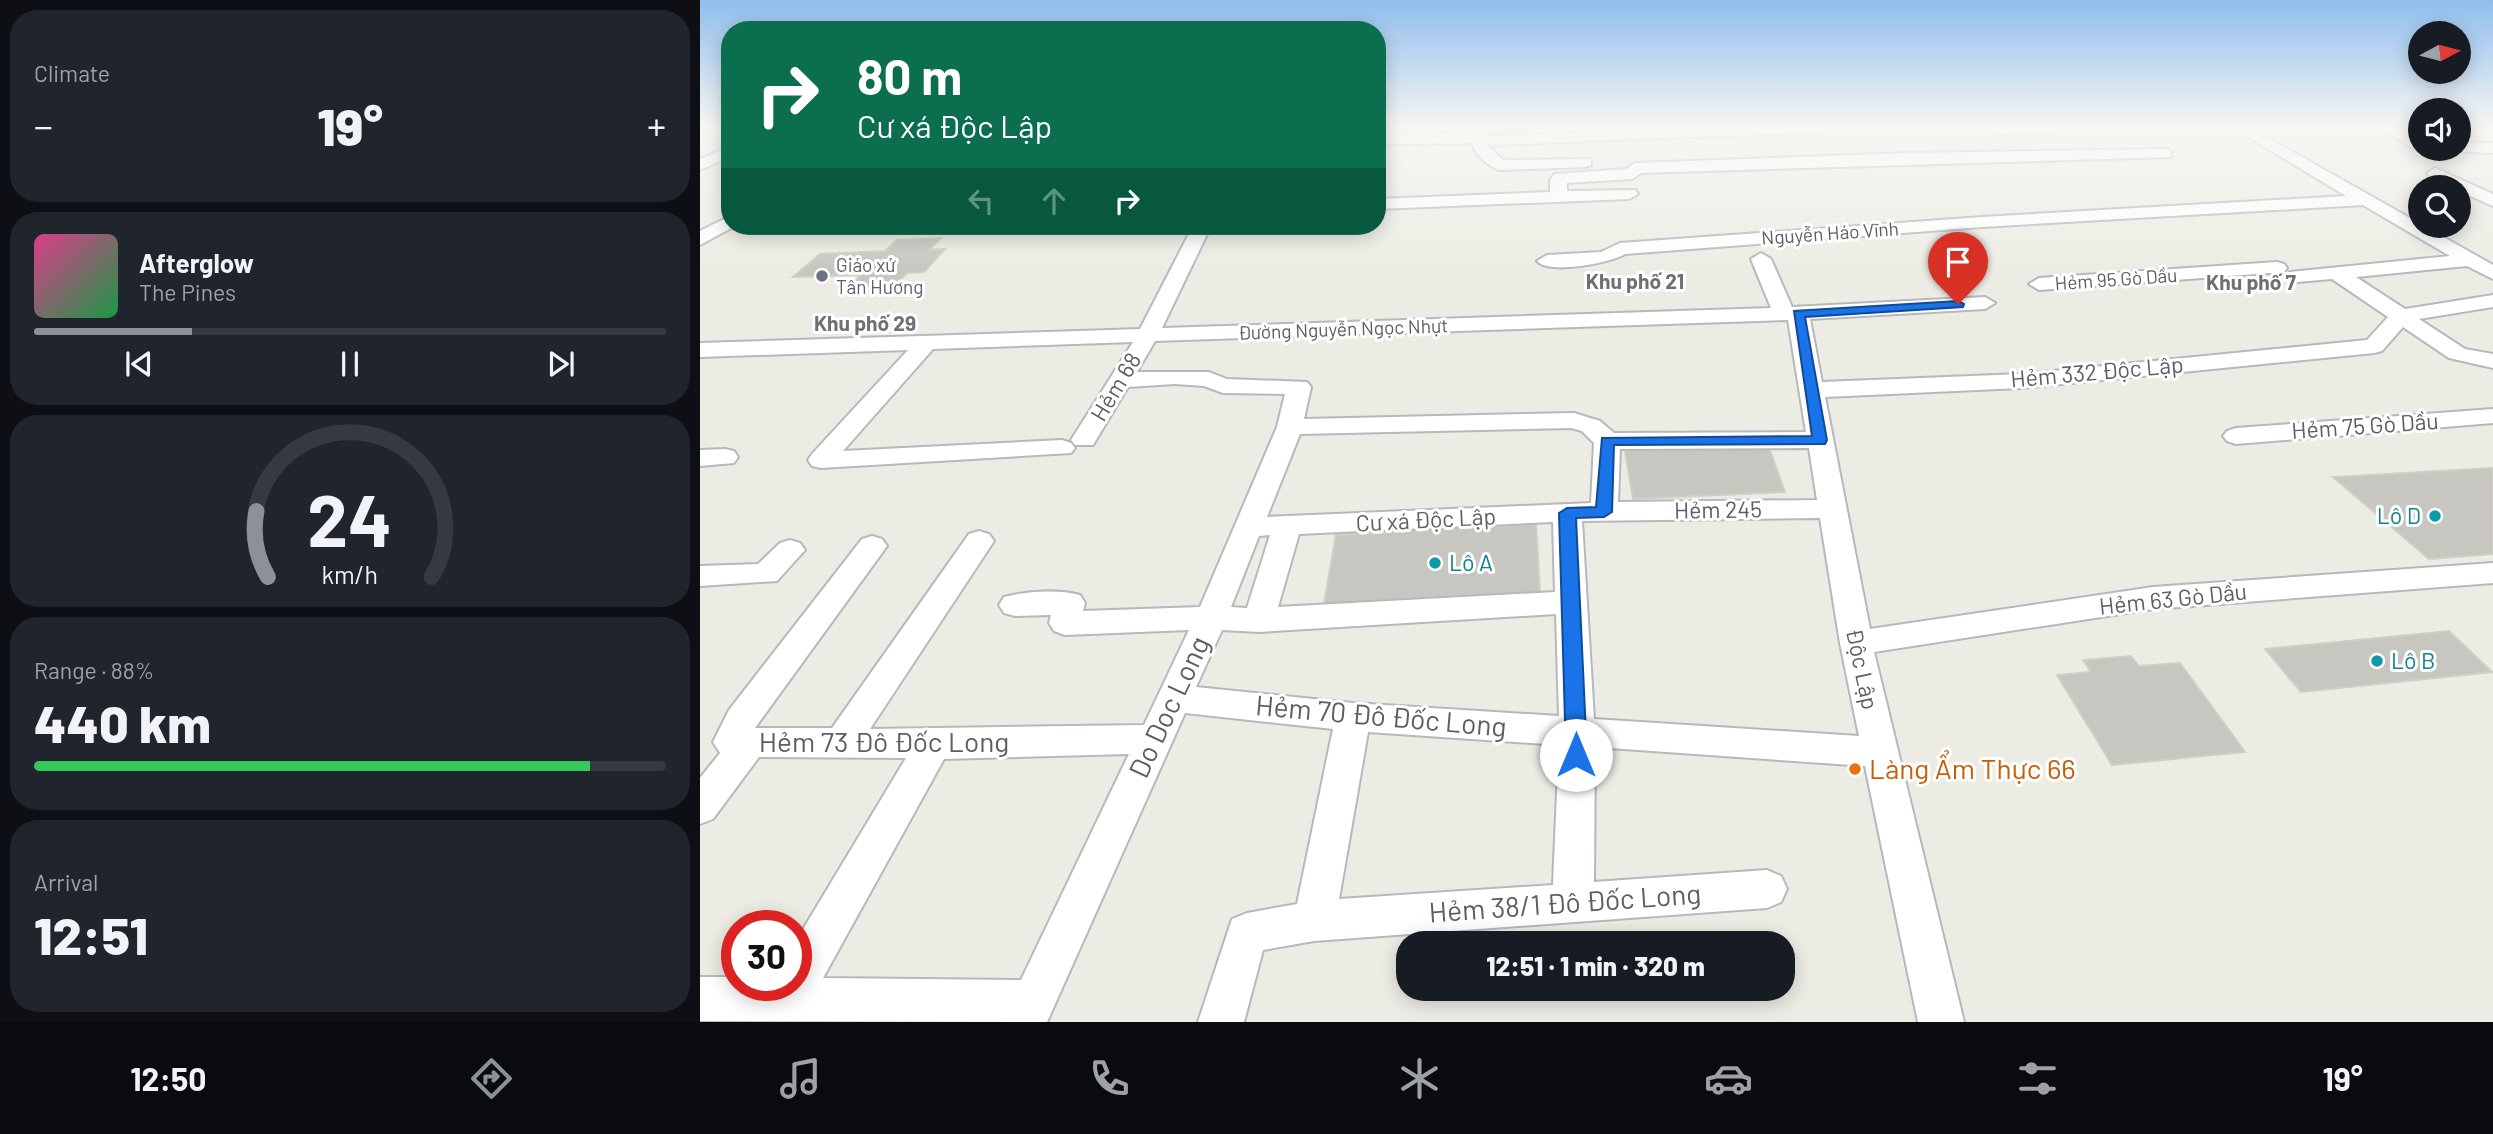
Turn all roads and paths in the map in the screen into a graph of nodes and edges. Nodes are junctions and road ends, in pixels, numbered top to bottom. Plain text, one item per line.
1 (1595, 175) edge
2 (2323, 175) edge
3 (2493, 181) edge
4 (2471, 182) edge
5 (2471, 191) edge
6 (1629, 194) dead end
7 (1559, 197) junction
8 (2367, 200) junction
9 (2493, 201) edge
10 (1386, 204) edge
11 (721, 224) edge
12 (721, 226) edge
13 (700, 227) edge
14 (1198, 235) edge
15 (700, 239) edge
16 (1761, 259) dead end
17 (2470, 260) junction
18 (1547, 261) dead end
19 (2277, 268) dead end
20 (2337, 273) junction
21 (2493, 273) edge
22 (2297, 276) dead end
23 (2039, 284) dead end
24 (2493, 301) edge
25 (1985, 303) dead end
26 (1791, 314) junction
27 (2402, 316) junction
28 (1148, 335) junction
29 (928, 342) junction
30 (729, 349) junction
31 (700, 350) edge
32 (2493, 361) edge
33 (700, 371) edge
34 (1119, 380) junction
35 (1812, 390) junction
36 (2493, 416) edge
37 (1290, 427) junction
38 (2236, 436) dead end
39 (1820, 440) junction
40 (1607, 441) junction
41 (1832, 509) junction
42 (1604, 512) junction
43 (1567, 513) junction
44 (1287, 526) junction
45 (1248, 527) junction
46 (979, 541) dead end
47 (872, 546) dead end
48 (790, 550) dead end
49 (2493, 573) edge
50 (700, 576) edge
51 (1572, 602) junction
52 (1015, 605) dead end
53 (1211, 618) junction
54 (1259, 620) junction
55 (1856, 643) junction
56 (1174, 698) junction
57 (1353, 717) junction
58 (1577, 730) junction
59 (1154, 739) junction
60 (750, 742) junction
61 (842, 742) junction
62 (934, 744) junction
63 (1880, 752) junction
64 (700, 807) edge
65 (1767, 889) dead end
66 (1573, 901) junction
67 (1314, 921) junction
68 (812, 956) edge
69 (812, 991) edge
70 (721, 997) edge
71 (700, 999) edge
72 (1028, 1012) edge
73 (1221, 1022) edge
74 (1941, 1022) edge

1 - 7 street
2 - 8 street
3 - 4 street
5 - 9 street
6 - 7 street
7 - 10 street
8 - 17 street
8 - 18 street, Nguyễn Háo Vĩnh
11 - 13 street
12 - 15 street
14 - 28 street, Hẻm 68
16 - 26 street, Độc Lập
17 - 20 street
17 - 21 street
19 - 23 street, Hẻm 95 Gò Dầu
20 - 22 street
20 - 27 street
24 - 27 street
25 - 26 street, Đường Nguyễn Ngọc Nhựt
26 - 28 street, Đường Nguyễn Ngọc Nhựt
26 - 35 street, Độc Lập
27 - 32 street
27 - 35 street, Hẻm 332 Độc Lập
28 - 29 street, Đường Nguyễn Ngọc Nhựt
28 - 34 street, Hẻm 68
29 - 30 street, Đường Nguyễn Ngọc Nhựt
29 - 34 street, Hẻm 68
30 - 31 street, Đường Nguyễn Ngọc Nhựt
30 - 33 street
34 - 37 street, Do Doc Long
35 - 39 street, Độc Lập
36 - 38 street, Hẻm 75 Gò Dầu
37 - 40 street
37 - 45 street, Do Doc Long
39 - 40 street
39 - 41 street, Độc Lập
40 - 42 street
41 - 42 street, Hẻm 245
41 - 55 street, Độc Lập
42 - 43 street, Cư xá Độc Lập
43 - 44 street, Cư xá Độc Lập
43 - 51 street
44 - 45 street, Cư xá Độc Lập
44 - 54 street
45 - 53 street, Do Doc Long
46 - 61 street
47 - 60 street, Hẻm 73 Đô Đốc Long
48 - 50 street
49 - 55 street, Hẻm 63 Gò Dầu
51 - 54 street
51 - 58 street
52 - 53 street
53 - 54 street
53 - 56 street, Do Doc Long
55 - 63 street, Độc Lập
56 - 57 street, Hẻm 70 Đô Đốc Long
56 - 59 street, Do Doc Long
57 - 58 street, Hẻm 70 Đô Đốc Long
57 - 67 street
58 - 63 street, Hẻm 70 Đô Đốc Long
58 - 66 street
59 - 62 street, Hẻm 73 Đô Đốc Long
59 - 72 street, Do Doc Long
60 - 61 street, Hẻm 73 Đô Đốc Long
60 - 64 street
61 - 62 street, Hẻm 73 Đô Đốc Long
62 - 68 street
63 - 74 street, Độc Lập
65 - 66 street, Hẻm 38/1 Đô Đốc Long
66 - 67 street, Hẻm 38/1 Đô Đốc Long
67 - 73 street, Hẻm 38/1 Đô Đốc Long
69 - 72 street
70 - 71 street

